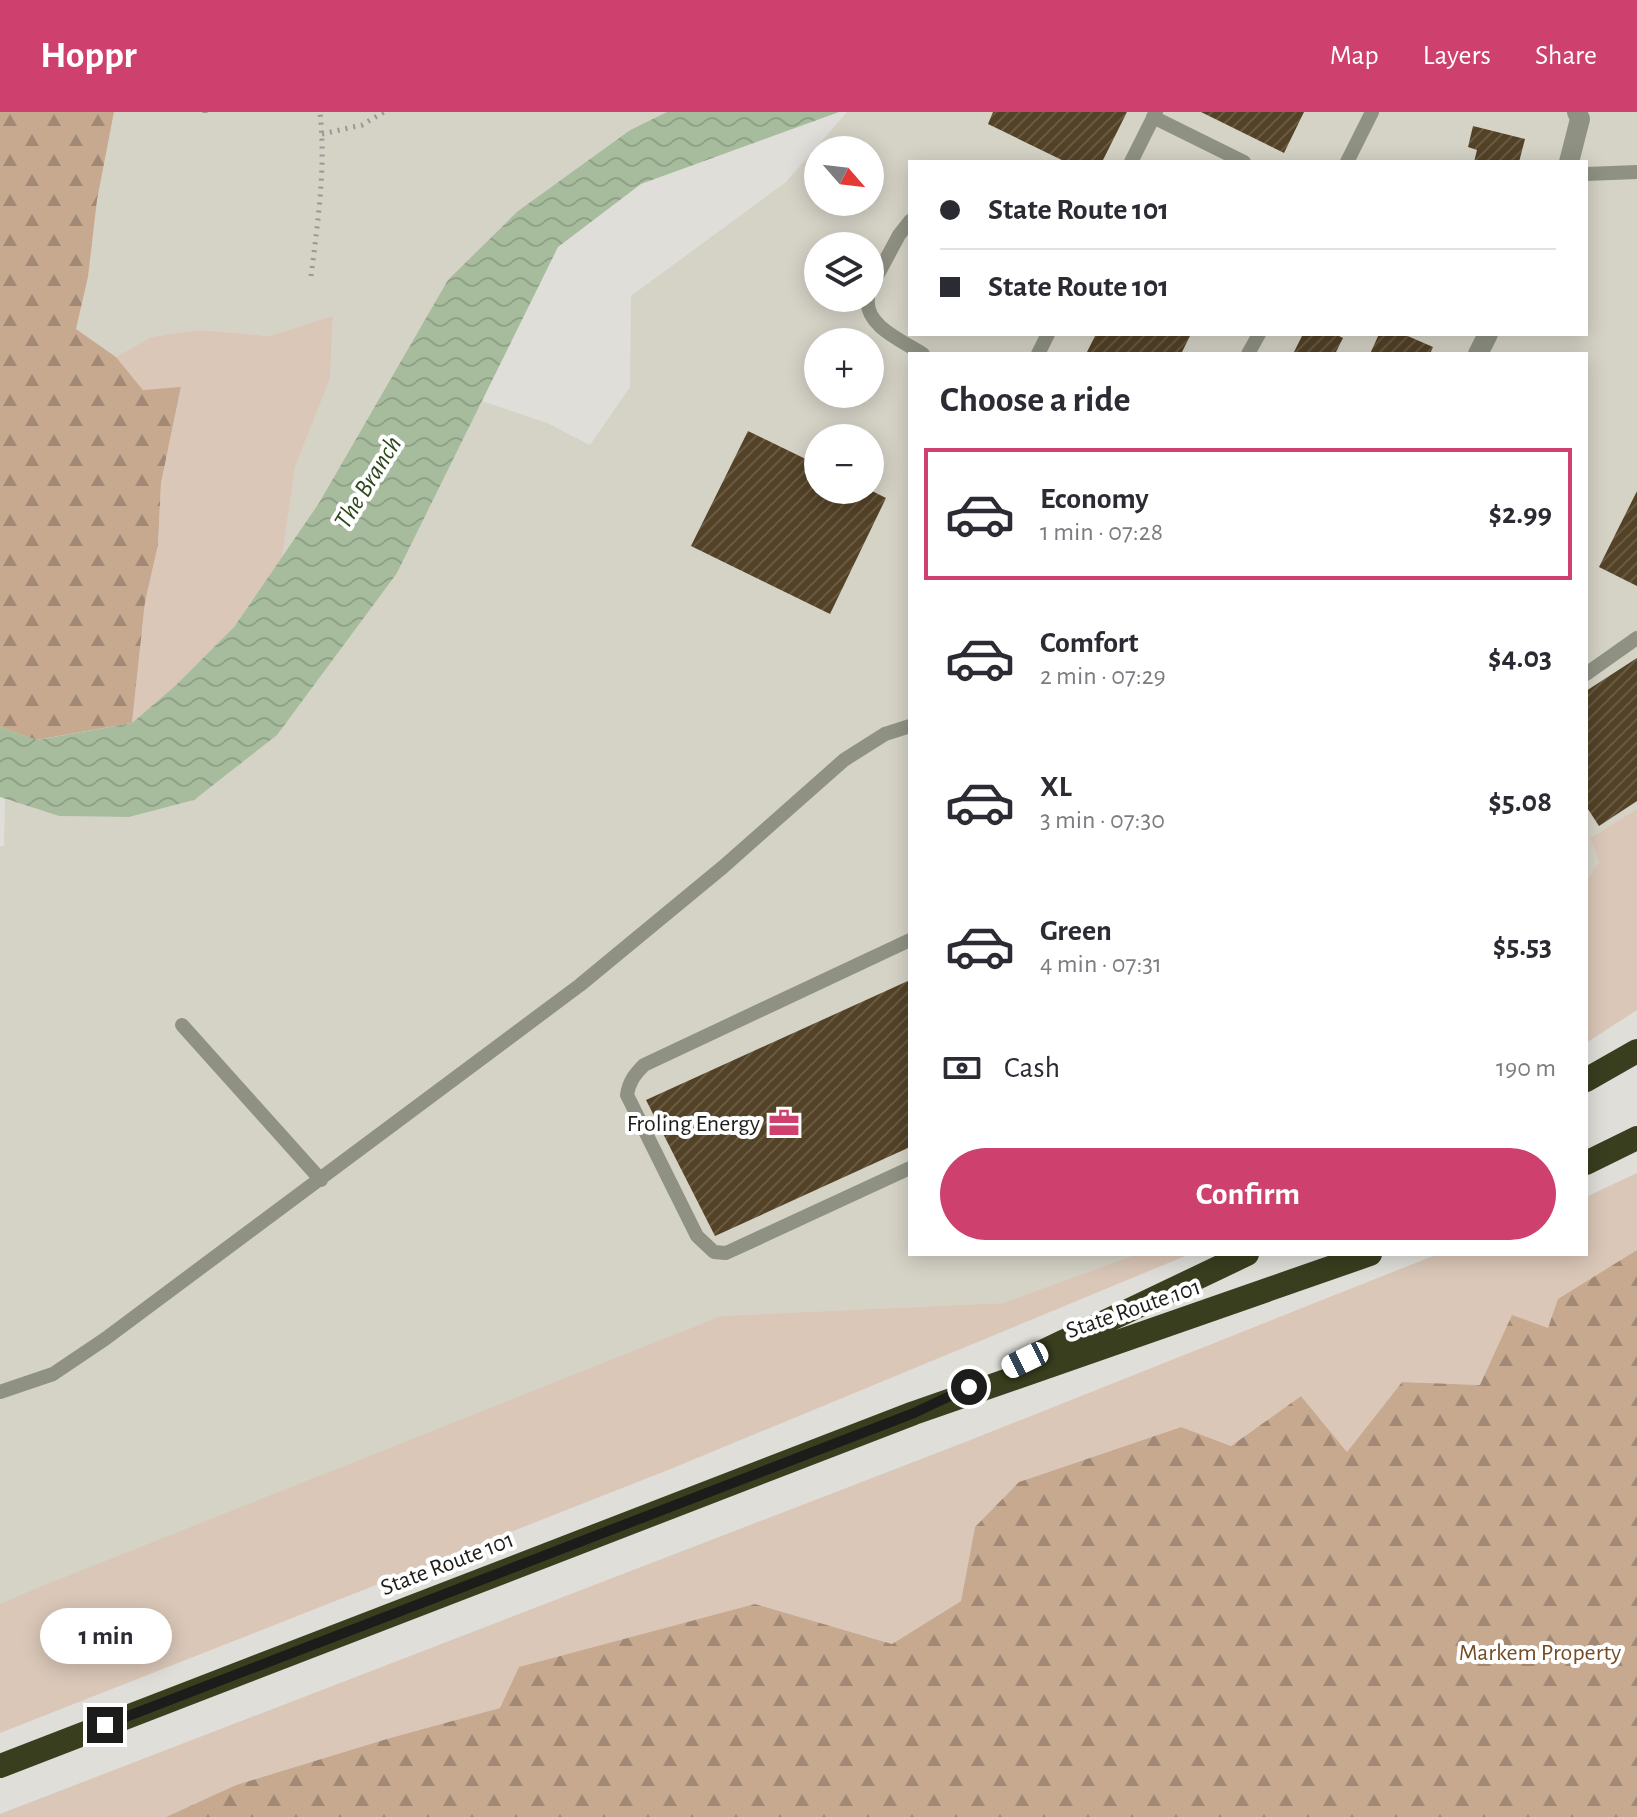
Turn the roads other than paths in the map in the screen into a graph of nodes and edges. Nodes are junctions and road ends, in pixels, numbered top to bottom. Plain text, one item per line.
1 (1372, 112) edge
2 (1577, 112) edge
3 (1154, 114) edge
4 (1132, 160) edge
5 (1240, 160) edge
6 (1348, 160) edge
7 (1570, 160) edge
8 (1637, 172) edge
9 (1588, 174) edge
10 (908, 224) edge
11 (884, 263) edge
12 (868, 312) edge
13 (920, 352) edge
14 (1637, 638) edge
15 (1588, 673) edge
16 (908, 727) edge
17 (908, 941) edge
18 (182, 1025) dead end
19 (1637, 1051) edge
20 (1588, 1079) edge
21 (1637, 1138) edge
22 (1588, 1162) edge
23 (908, 1169) edge
24 (321, 1180) junction
25 (1243, 1256) edge
26 (1364, 1256) edge
27 (0, 1392) edge
28 (914, 1413) junction
29 (0, 1766) edge

1 - 6 lane
2 - 7 street
3 - 4 lane
3 - 5 lane
8 - 9 lane
10 - 11 lane
12 - 13 lane
14 - 15 lane
16 - 24 lane
17 - 23 lane
18 - 24 lane
19 - 20 highway
21 - 22 highway
24 - 27 lane
25 - 28 highway, State Route 101
26 - 28 highway, State Route 101
28 - 29 highway, State Route 101

